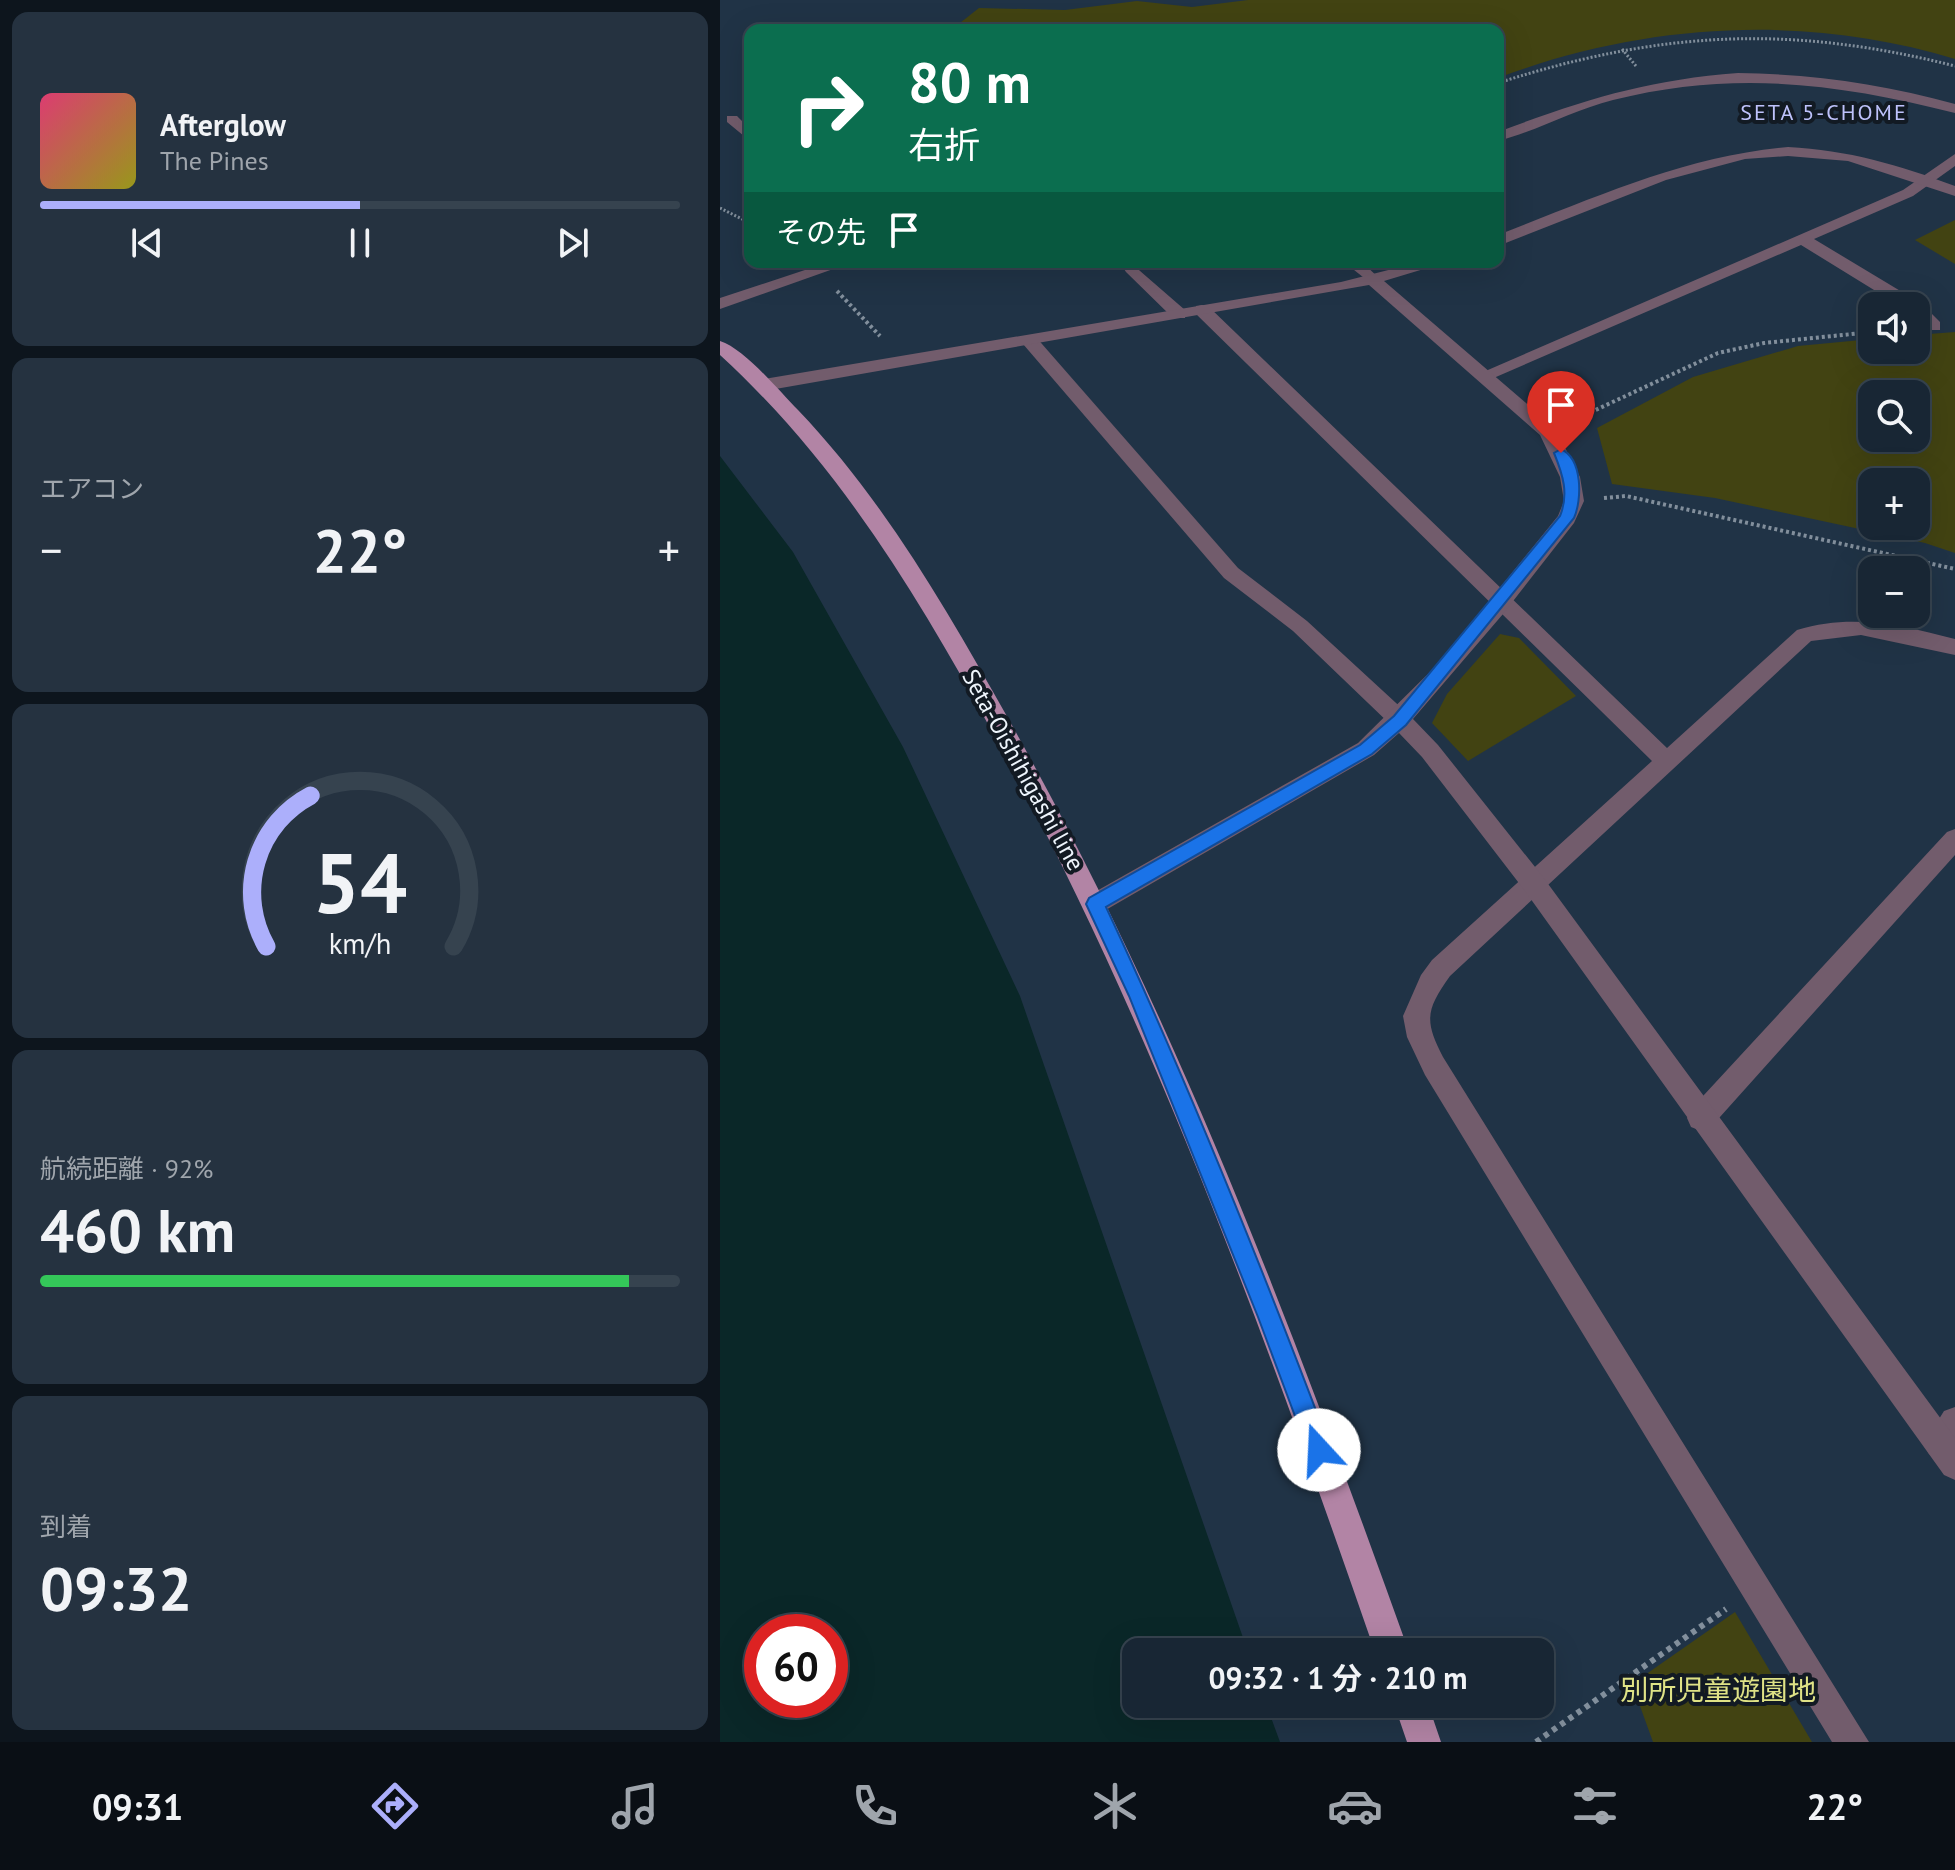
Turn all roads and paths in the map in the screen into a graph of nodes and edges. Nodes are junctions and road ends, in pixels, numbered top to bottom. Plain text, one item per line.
1 (1955, 66) edge
2 (1504, 81) edge
3 (1955, 109) edge
4 (732, 119) dead end
5 (744, 131) edge
6 (1504, 135) edge
7 (1955, 159) edge
8 (1927, 181) junction
9 (1955, 191) edge
10 (720, 208) edge
11 (744, 220) edge
12 (1504, 239) edge
13 (1802, 239) junction
14 (827, 268) edge
15 (1359, 268) edge
16 (1417, 268) edge
17 (1132, 269) dead end
18 (818, 271) junction
19 (1373, 280) junction
20 (1889, 292) edge
21 (720, 304) edge
22 (1202, 310) junction
23 (1179, 314) junction
24 (1930, 322) edge
25 (1934, 326) dead end
26 (1858, 333) edge
27 (1029, 340) junction
28 (720, 346) edge
29 (904, 361) junction
30 (1483, 376) junction
31 (764, 385) junction
32 (1548, 432) junction
33 (1574, 501) junction
34 (1955, 569) edge
35 (1500, 602) junction
36 (1955, 647) edge
37 (1400, 720) junction
38 (1665, 760) junction
39 (1955, 839) edge
40 (1534, 884) junction
41 (1095, 904) junction
42 (1701, 1118) junction
43 (1950, 1443) edge
44 (1757, 1588) junction
45 (1387, 1638) edge
46 (1416, 1718) edge
47 (1424, 1742) edge
48 (1536, 1742) edge
49 (1852, 1742) edge

1 - 2 path
3 - 6 street
4 - 5 street
7 - 8 street
8 - 9 street
8 - 12 street
8 - 13 street
10 - 11 path
13 - 20 street
13 - 30 street
14 - 18 street
15 - 19 street
16 - 19 street
17 - 23 street
18 - 21 street
18 - 29 path
19 - 22 street
19 - 30 street
22 - 23 street
22 - 35 street
23 - 27 street
24 - 25 street
26 - 32 path
27 - 29 street
27 - 37 street
28 - 31 main road, Seta-Oishihigashi line
29 - 31 street
30 - 32 street
31 - 41 main road, Seta-Oishihigashi line
32 - 33 street
33 - 34 path
33 - 35 street
35 - 37 street
35 - 38 street
36 - 38 street
37 - 40 street
37 - 41 street
38 - 40 street
39 - 42 street
40 - 42 street
40 - 44 street
41 - 45 main road, Seta-Oishihigashi line
42 - 43 street
44 - 48 path
44 - 49 street
46 - 47 main road

